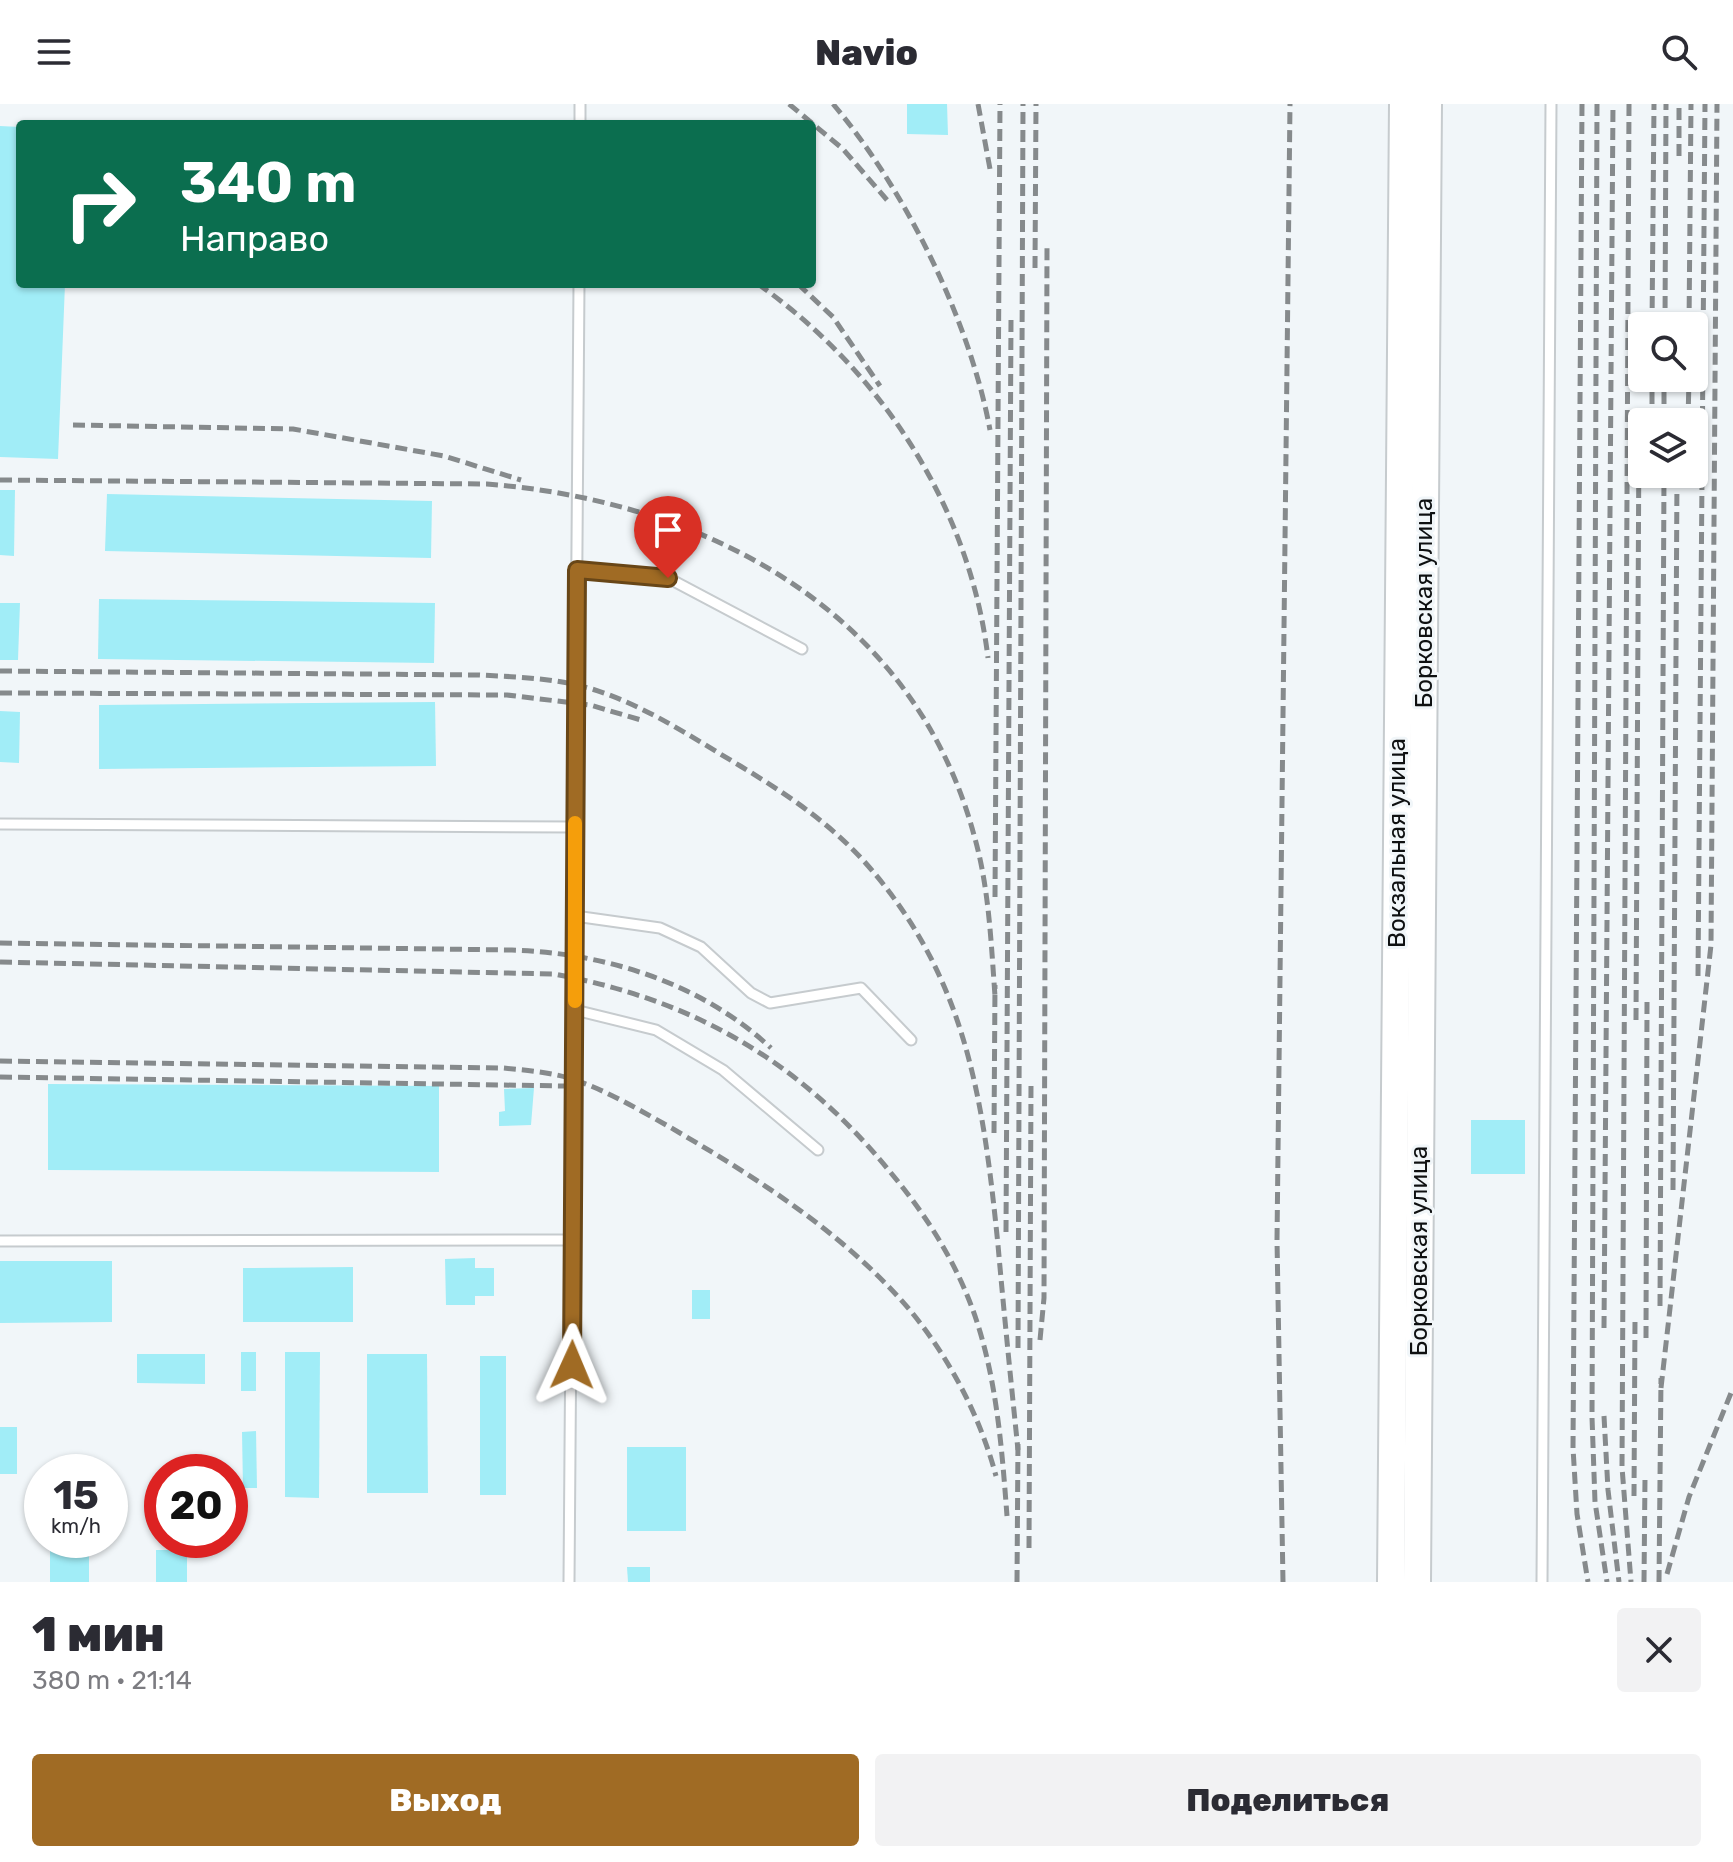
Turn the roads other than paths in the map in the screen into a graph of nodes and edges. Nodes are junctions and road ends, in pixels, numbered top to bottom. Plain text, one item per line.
1 (1403, 104) edge
2 (1428, 104) edge
3 (1551, 104) edge
4 (579, 288) edge
5 (577, 570) junction
6 (802, 649) dead end
7 (0, 824) edge
8 (575, 827) junction
9 (575, 916) junction
10 (575, 1010) junction
11 (911, 1040) dead end
12 (818, 1150) dead end
13 (574, 1240) junction
14 (0, 1241) edge
15 (569, 1582) edge
16 (1391, 1582) edge
17 (1417, 1582) edge
18 (1542, 1582) edge

1 - 16 main road, Вокзальная улица
2 - 17 main road, Борковская улица
3 - 18 lane
4 - 5 lane
5 - 6 lane
5 - 8 lane
7 - 8 lane
8 - 9 lane
9 - 10 lane
9 - 11 lane
10 - 12 lane
10 - 13 lane
13 - 14 lane
13 - 15 lane

